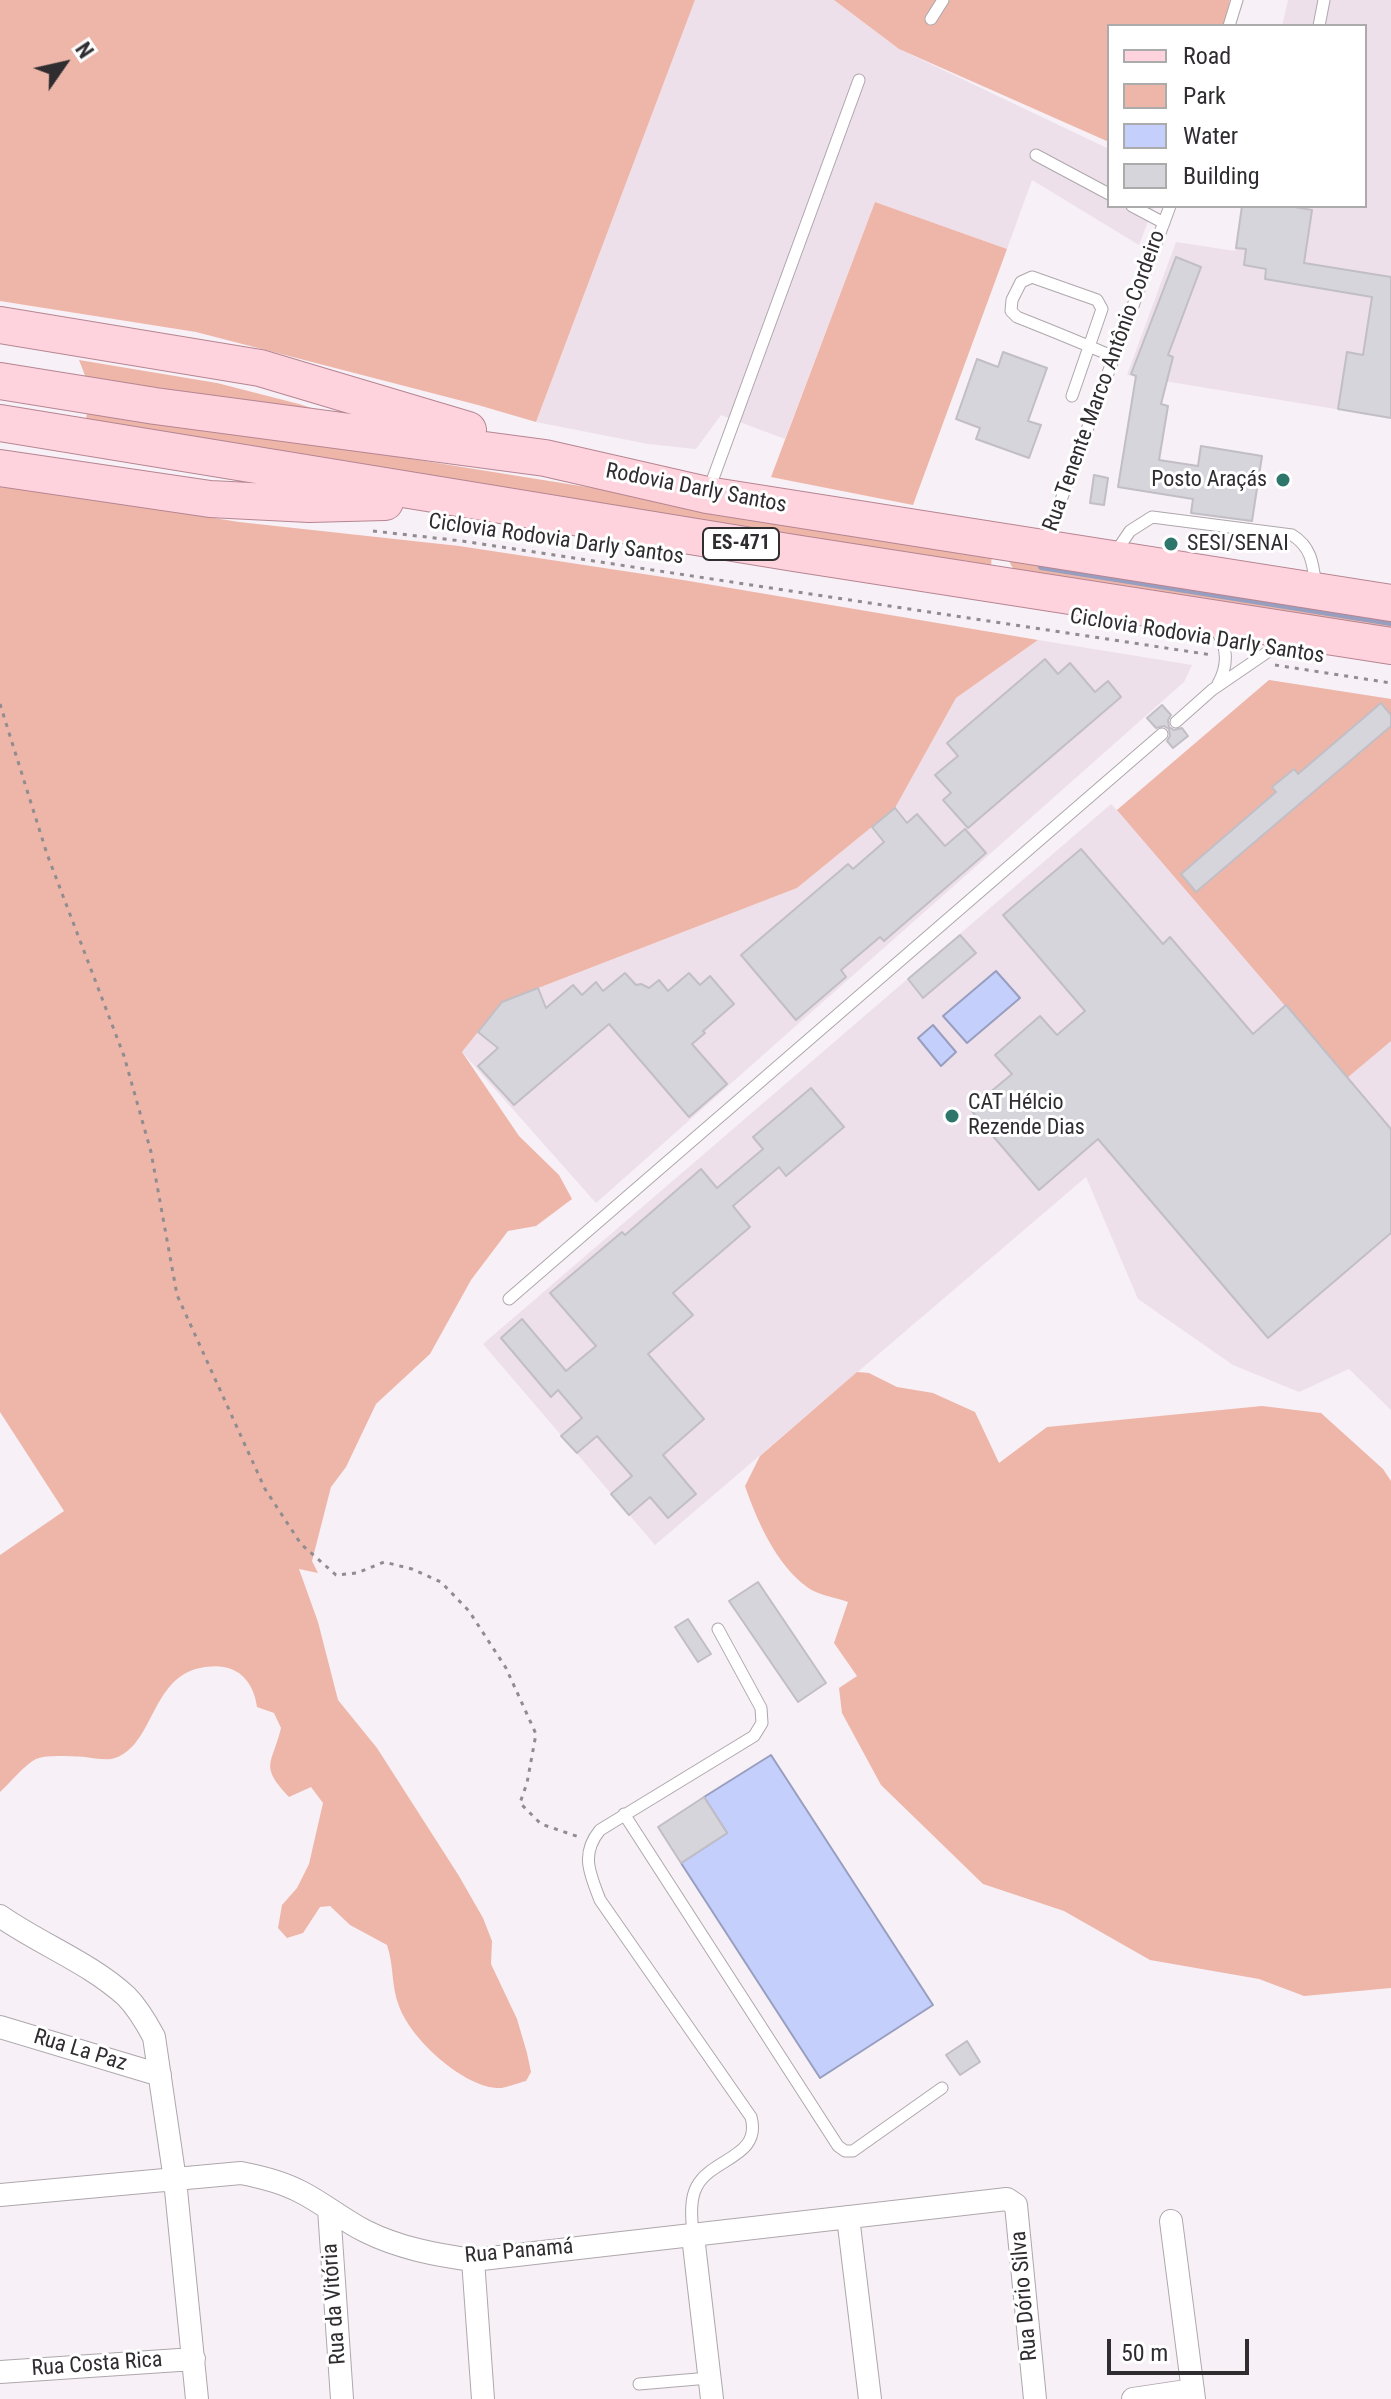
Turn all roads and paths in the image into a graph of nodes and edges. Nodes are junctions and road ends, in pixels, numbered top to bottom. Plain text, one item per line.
1 (943, 0) edge
2 (1237, 0) edge
3 (1324, 0) edge
4 (931, 19) dead end
5 (1230, 24) edge
6 (1319, 24) edge
7 (859, 80) dead end
8 (1036, 155) dead end
9 (1107, 193) edge
10 (1141, 208) edge
11 (1167, 214) edge
12 (0, 325) edge
13 (1090, 347) junction
14 (1114, 357) junction
15 (0, 381) edge
16 (1072, 396) dead end
17 (0, 423) edge
18 (545, 458) junction
19 (0, 468) edge
20 (707, 495) junction
21 (459, 498) junction
22 (367, 531) dead end
23 (1044, 547) junction
24 (1112, 558) junction
25 (1002, 562) junction
26 (1317, 591) junction
27 (1391, 603) edge
28 (1195, 615) junction
29 (1298, 631) junction
30 (1391, 646) edge
31 (1225, 657) junction
32 (1254, 661) junction
33 (1391, 683) edge
34 (1212, 690) junction
35 (0, 704) edge
36 (1176, 722) dead end
37 (1162, 734) dead end
38 (509, 1299) dead end
39 (718, 1629) dead end
40 (624, 1814) junction
41 (591, 1841) junction
42 (0, 1916) edge
43 (0, 2027) edge
44 (160, 2075) junction
45 (942, 2088) dead end
46 (175, 2180) junction
47 (0, 2195) edge
48 (1007, 2199) joint
49 (329, 2209) junction
50 (848, 2217) junction
51 (1171, 2221) dead end
52 (693, 2236) junction
53 (473, 2260) junction
54 (194, 2359) junction
55 (0, 2372) edge
56 (639, 2384) dead end
57 (710, 2388) edge
58 (1193, 2395) edge
59 (197, 2399) edge
60 (342, 2399) edge
61 (483, 2399) edge
62 (870, 2399) edge
63 (1035, 2399) edge
64 (1133, 2399) edge

1 - 4 lane
2 - 5 lane
3 - 6 lane
7 - 20 lane
8 - 9 lane
10 - 11 lane
11 - 14 lane, Rua Tenente Marco Antônio Cordeiro
12 - 18 main road
13 - 13 lane
13 - 14 lane
13 - 16 lane
14 - 23 lane, Rua Tenente Marco Antônio Cordeiro
15 - 18 main road, Rodovia Darly Santos / ES-471
17 - 21 main road, Rodovia Darly Santos / ES-471
18 - 20 main road, Rodovia Darly Santos / ES-471
19 - 21 main road
20 - 25 main road, Rodovia Darly Santos / ES-471
21 - 25 main road, Rodovia Darly Santos / ES-471
22 - 31 path, Ciclovia Rodovia Darly Santos
23 - 24 main road, Rodovia Darly Santos / ES-471
23 - 25 main road, Rodovia Darly Santos / ES-471
24 - 26 main road, Rodovia Darly Santos / ES-471
24 - 26 lane
25 - 28 main road, Rodovia Darly Santos / ES-471
26 - 27 main road, Rodovia Darly Santos / ES-471
28 - 29 main road, Rodovia Darly Santos / ES-471
28 - 31 lane
29 - 30 main road, Rodovia Darly Santos / ES-471
29 - 32 lane
31 - 34 lane
32 - 33 path, Ciclovia Rodovia Darly Santos
32 - 34 lane
34 - 36 lane
35 - 41 path
37 - 38 lane
39 - 40 lane
40 - 41 lane
40 - 45 lane
41 - 52 lane
42 - 44 street
43 - 44 street, Rua La Paz
44 - 46 street
46 - 47 street, Rua Panamá
46 - 49 street, Rua Panamá
46 - 54 street
48 - 50 street, Rua Panamá
48 - 63 street, Rua Dório Silva
49 - 53 street, Rua Panamá
49 - 60 street, Rua da Vitória
50 - 52 street, Rua Panamá
50 - 62 street
51 - 58 street
52 - 53 street, Rua Panamá
52 - 57 street
53 - 61 street
54 - 55 street, Rua Costa Rica
54 - 59 street
56 - 57 lane
58 - 64 street

